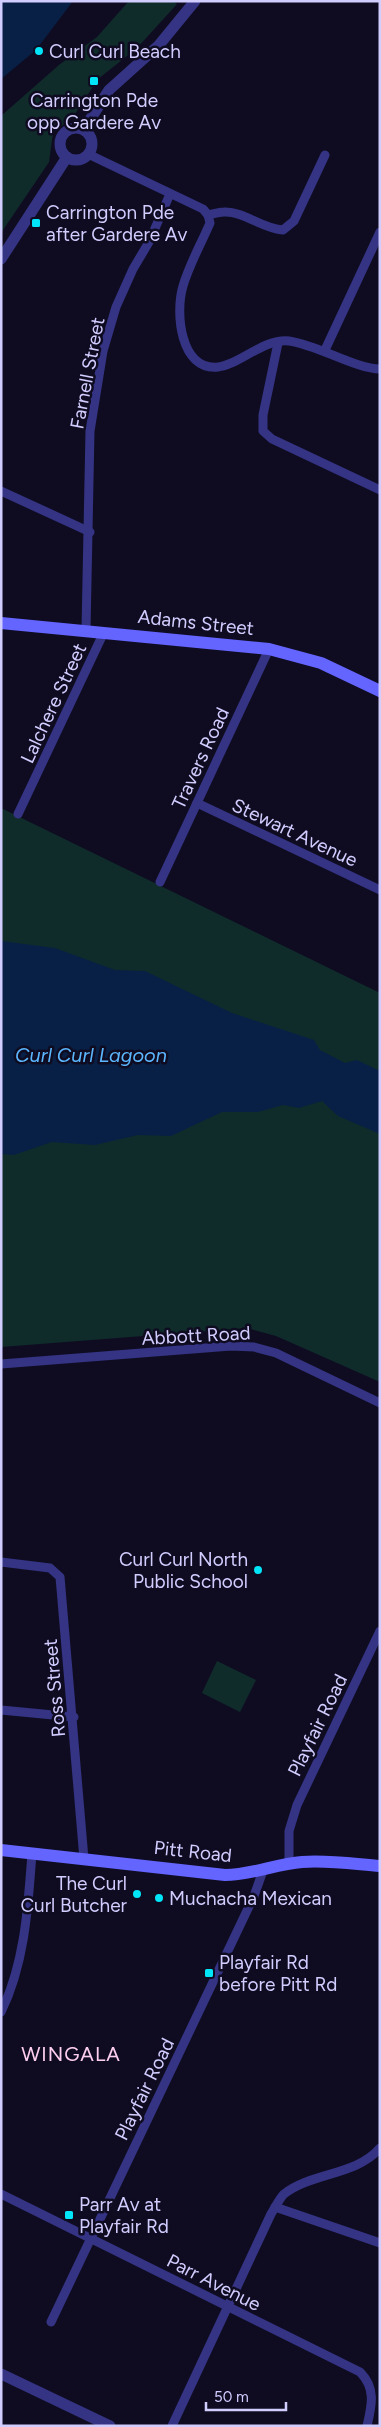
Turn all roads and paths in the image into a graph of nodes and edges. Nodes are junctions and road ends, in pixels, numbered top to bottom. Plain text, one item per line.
1 (195, 1) edge
2 (84, 129) junction
3 (88, 154) junction
4 (325, 155) dead end
5 (67, 157) junction
6 (170, 194) junction
7 (208, 215) junction
8 (380, 232) edge
9 (1, 259) edge
10 (278, 343) junction
11 (325, 350) junction
12 (380, 369) edge
13 (380, 490) edge
14 (1, 491) edge
15 (90, 532) junction
16 (1, 622) edge
17 (86, 630) junction
18 (104, 632) junction
19 (269, 649) junction
20 (380, 691) edge
21 (197, 803) junction
22 (18, 814) dead end
23 (160, 882) dead end
24 (380, 890) edge
25 (1, 1364) edge
26 (380, 1403) edge
27 (1, 1562) edge
28 (380, 1631) edge
29 (1, 1710) edge
30 (74, 1717) junction
31 (1, 1850) edge
32 (32, 1854) junction
33 (84, 1858) junction
34 (289, 1864) junction
35 (380, 1866) edge
36 (264, 1868) junction
37 (2, 2008) edge
38 (380, 2148) edge
39 (1, 2194) edge
40 (275, 2207) junction
41 (92, 2237) junction
42 (380, 2242) edge
43 (227, 2307) junction
44 (51, 2322) dead end
45 (1, 2374) edge
46 (110, 2426) edge
47 (172, 2426) edge
48 (367, 2426) edge

1 - 2 street
2 - 3 street
2 - 5 street
3 - 5 street
3 - 6 street
4 - 7 street
5 - 9 street
6 - 7 street
6 - 15 street, Farnell Street
7 - 10 street
8 - 11 street
10 - 11 street
10 - 13 street
11 - 12 street
14 - 15 street
15 - 17 street, Farnell Street
16 - 17 main road, Adams Street
17 - 18 main road, Adams Street
18 - 19 main road, Adams Street
18 - 22 street, Lalchere Street
19 - 20 main road, Adams Street
19 - 21 street, Travers Road
21 - 23 street, Travers Road
21 - 24 street, Stewart Avenue
25 - 26 street, Abbott Road
27 - 30 street, Ross Street
28 - 34 street, Playfair Road
29 - 30 street
30 - 33 street, Ross Street
31 - 32 main road, Pitt Road
32 - 33 main road, Pitt Road
32 - 37 street
33 - 36 main road, Pitt Road
34 - 35 main road, Pitt Road
34 - 36 main road, Pitt Road
36 - 41 street, Playfair Road
38 - 40 street
39 - 41 street, Parr Avenue
40 - 42 street
40 - 43 street
41 - 43 street, Parr Avenue
41 - 44 street, Playfair Road
43 - 47 street
43 - 48 street, Parr Avenue
45 - 46 street

